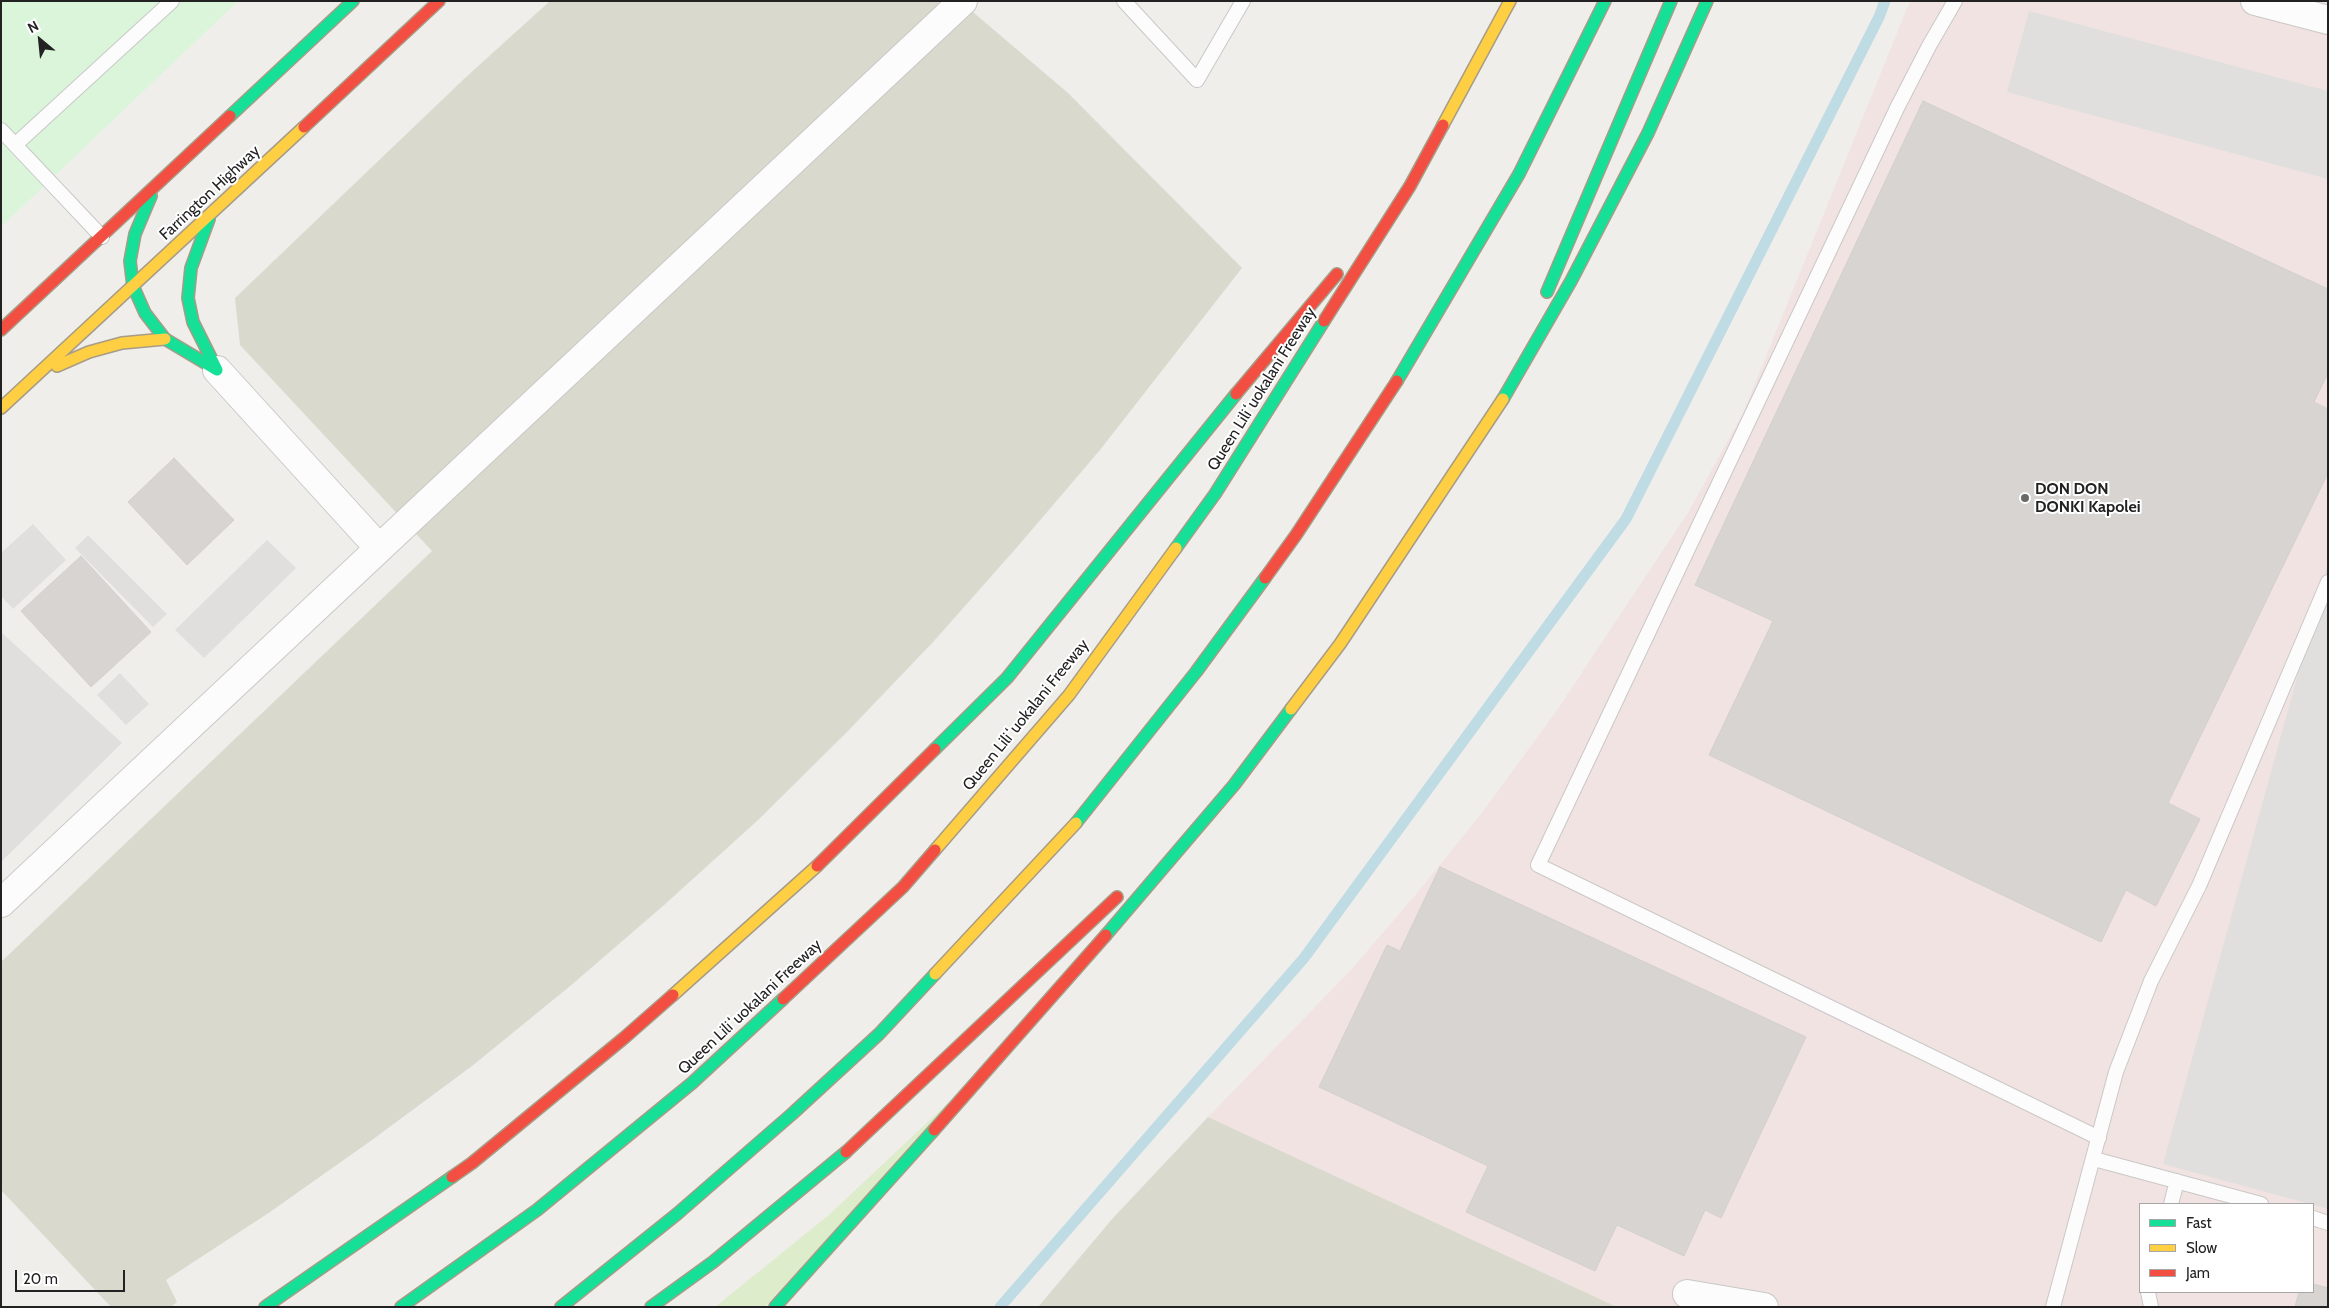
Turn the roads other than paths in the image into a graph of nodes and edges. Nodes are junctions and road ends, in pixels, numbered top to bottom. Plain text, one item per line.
1 (172, 1) edge
2 (353, 1) edge
3 (439, 1) edge
4 (963, 1) edge
5 (1124, 1) edge
6 (1243, 1) edge
7 (1510, 1) edge
8 (1605, 1) edge
9 (1671, 1) edge
10 (1708, 1) edge
11 (1955, 1) edge
12 (2255, 1) edge
13 (2328, 20) edge
14 (1, 130) edge
15 (15, 145) junction
16 (1410, 186) junction
17 (154, 188) junction
18 (210, 216) junction
19 (102, 237) junction
20 (133, 286) junction
21 (1544, 298) dead end
22 (1536, 316) dead end
23 (1, 330) edge
24 (165, 339) junction
25 (217, 370) junction
26 (39, 373) junction
27 (1, 408) edge
28 (1494, 416) junction
29 (380, 548) junction
30 (2328, 582) edge
31 (1234, 785) junction
32 (1149, 866) dead end
33 (1128, 886) dead end
34 (1, 903) edge
35 (2099, 1138) junction
36 (2094, 1158) junction
37 (2177, 1181) junction
38 (2170, 1203) edge
39 (2257, 1203) edge
40 (2314, 1218) edge
41 (2328, 1222) edge
42 (2148, 1293) edge
43 (1687, 1294) dead end
44 (265, 1307) edge
45 (401, 1307) edge
46 (561, 1307) edge
47 (651, 1307) edge
48 (774, 1307) edge
49 (1764, 1307) edge
50 (2053, 1307) edge
51 (2151, 1307) edge

1 - 15 lane
2 - 17 main road
3 - 18 main road, Farrington Highway
4 - 29 street
5 - 6 lane
7 - 16 main road, Queen Liliʻuokalani Freeway
8 - 46 main road
9 - 21 main road
10 - 28 main road
11 - 35 lane
12 - 13 street
14 - 15 lane
15 - 19 lane
16 - 44 main road
16 - 45 main road, Queen Liliʻuokalani Freeway
17 - 19 main road
17 - 20 main road
18 - 20 main road, Farrington Highway
18 - 25 main road
19 - 23 main road
20 - 24 main road
20 - 26 main road, Farrington Highway
22 - 28 main road
24 - 25 main road
24 - 26 main road
25 - 29 street
26 - 27 main road, Farrington Highway
28 - 31 main road
29 - 34 street
30 - 35 lane
31 - 32 main road
31 - 48 main road
33 - 47 main road
35 - 36 lane
36 - 37 lane
36 - 50 lane
37 - 38 lane
37 - 39 lane
40 - 41 lane
42 - 51 lane
43 - 49 street

